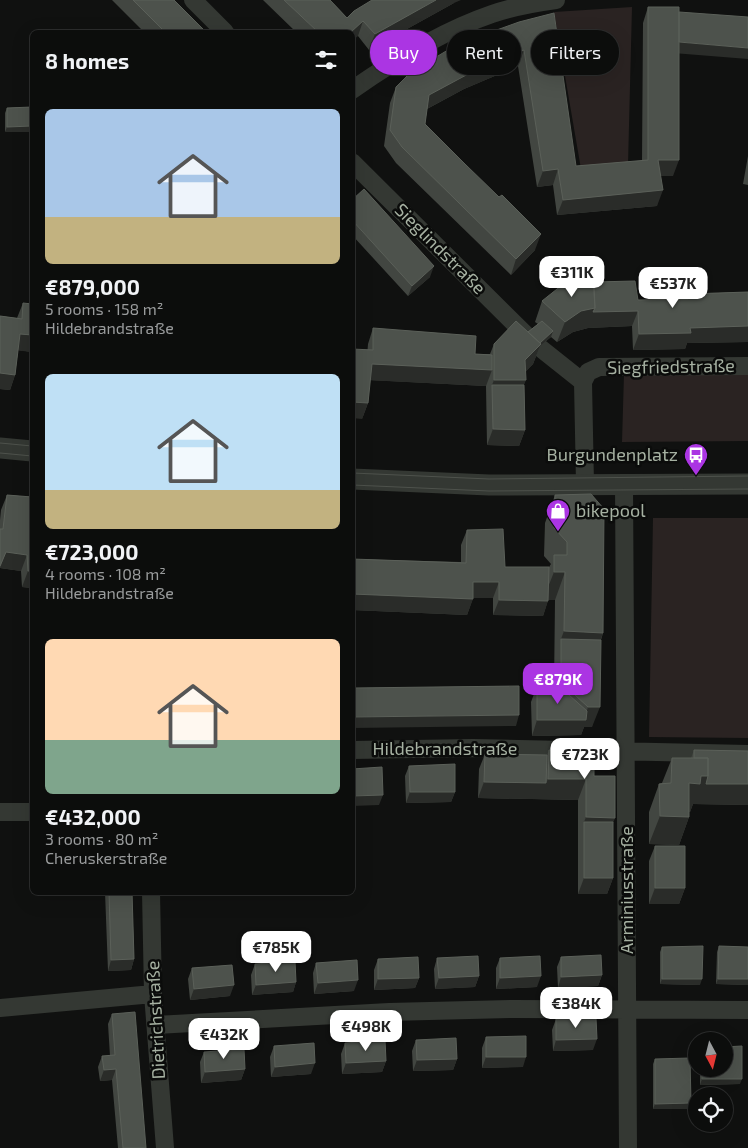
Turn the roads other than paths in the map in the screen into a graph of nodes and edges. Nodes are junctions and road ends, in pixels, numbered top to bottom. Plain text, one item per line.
1 (193, 0) edge
2 (556, 0) edge
3 (223, 30) edge
4 (355, 88) edge
5 (355, 165) edge
6 (748, 366) edge
7 (584, 382) junction
8 (0, 448) edge
9 (30, 451) edge
10 (355, 479) edge
11 (585, 484) junction
12 (624, 484) junction
13 (748, 484) edge
14 (355, 750) edge
15 (626, 751) junction
16 (748, 754) edge
17 (0, 812) edge
18 (30, 812) edge
19 (151, 895) edge
20 (153, 994) junction
21 (0, 1008) edge
22 (628, 1008) junction
23 (748, 1010) edge
24 (156, 1025) junction
25 (165, 1148) edge
26 (628, 1148) edge

1 - 3 street
2 - 4 street
5 - 7 street, Sieglindstraße
6 - 7 street, Siegfriedstraße
7 - 11 street, Siegfriedstraße
8 - 9 street
10 - 11 street
11 - 12 street
12 - 13 street
12 - 15 street
14 - 15 street, Hildebrandstraße
15 - 16 street, Hildebrandstraße
15 - 22 street, Arminiusstraße
17 - 18 street
19 - 20 street, Dietrichstraße
20 - 21 street
20 - 24 street, Dietrichstraße
22 - 23 street
22 - 24 street
22 - 26 street, Arminiusstraße
24 - 25 street, Dietrichstraße

